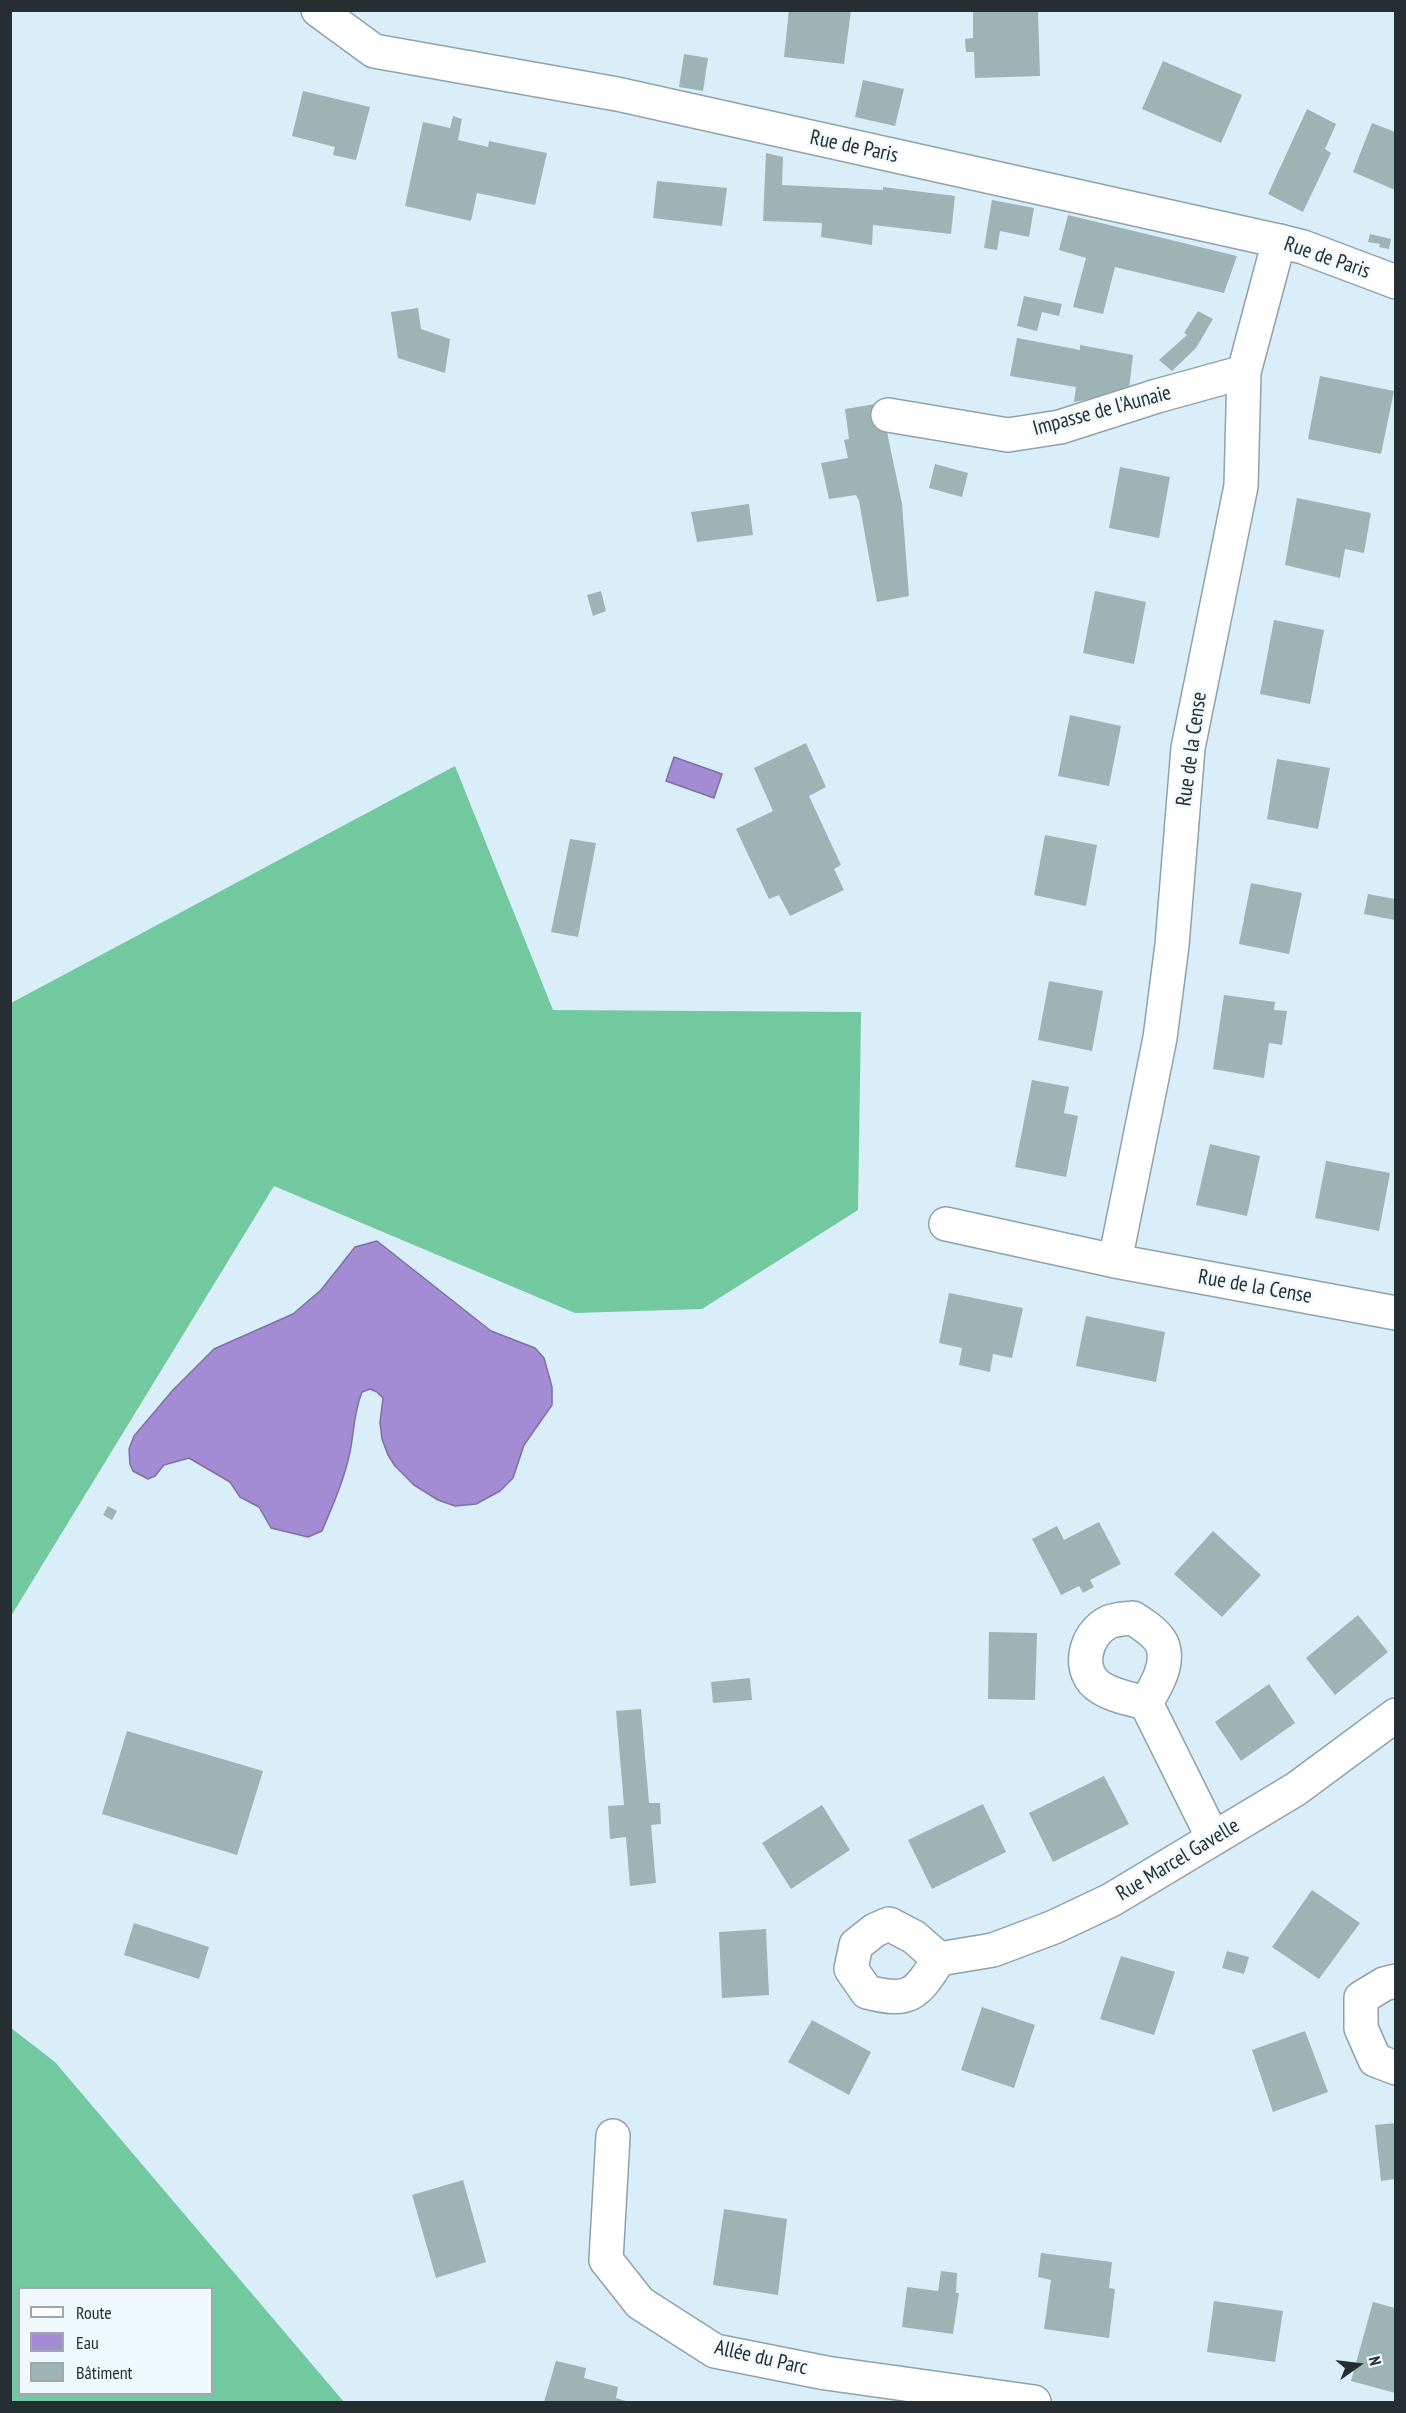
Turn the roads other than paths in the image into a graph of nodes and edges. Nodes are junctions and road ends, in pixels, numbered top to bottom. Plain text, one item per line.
1 (318, 10) edge
2 (1279, 241) junction
3 (1395, 282) edge
4 (1244, 372) junction
5 (888, 415) dead end
6 (946, 1224) dead end
7 (1115, 1261) junction
8 (1395, 1313) edge
9 (1146, 1703) dead end
10 (1395, 1714) edge
11 (1213, 1838) junction
12 (939, 1959) dead end
13 (1395, 1981) edge
14 (1395, 2068) edge
15 (613, 2136) dead end
16 (1034, 2403) edge

1 - 2 street, Rue de Paris
2 - 3 street, Rue de Paris
2 - 4 street, Rue de la Cense
4 - 5 street, Impasse de l'Aunaie
4 - 7 street, Rue de la Cense
6 - 7 street, Rue de la Cense
7 - 8 street, Rue de la Cense
9 - 11 street
10 - 11 street, Rue Marcel Gavelle
11 - 12 street, Rue Marcel Gavelle
13 - 14 street
15 - 16 street, Allée du Parc

